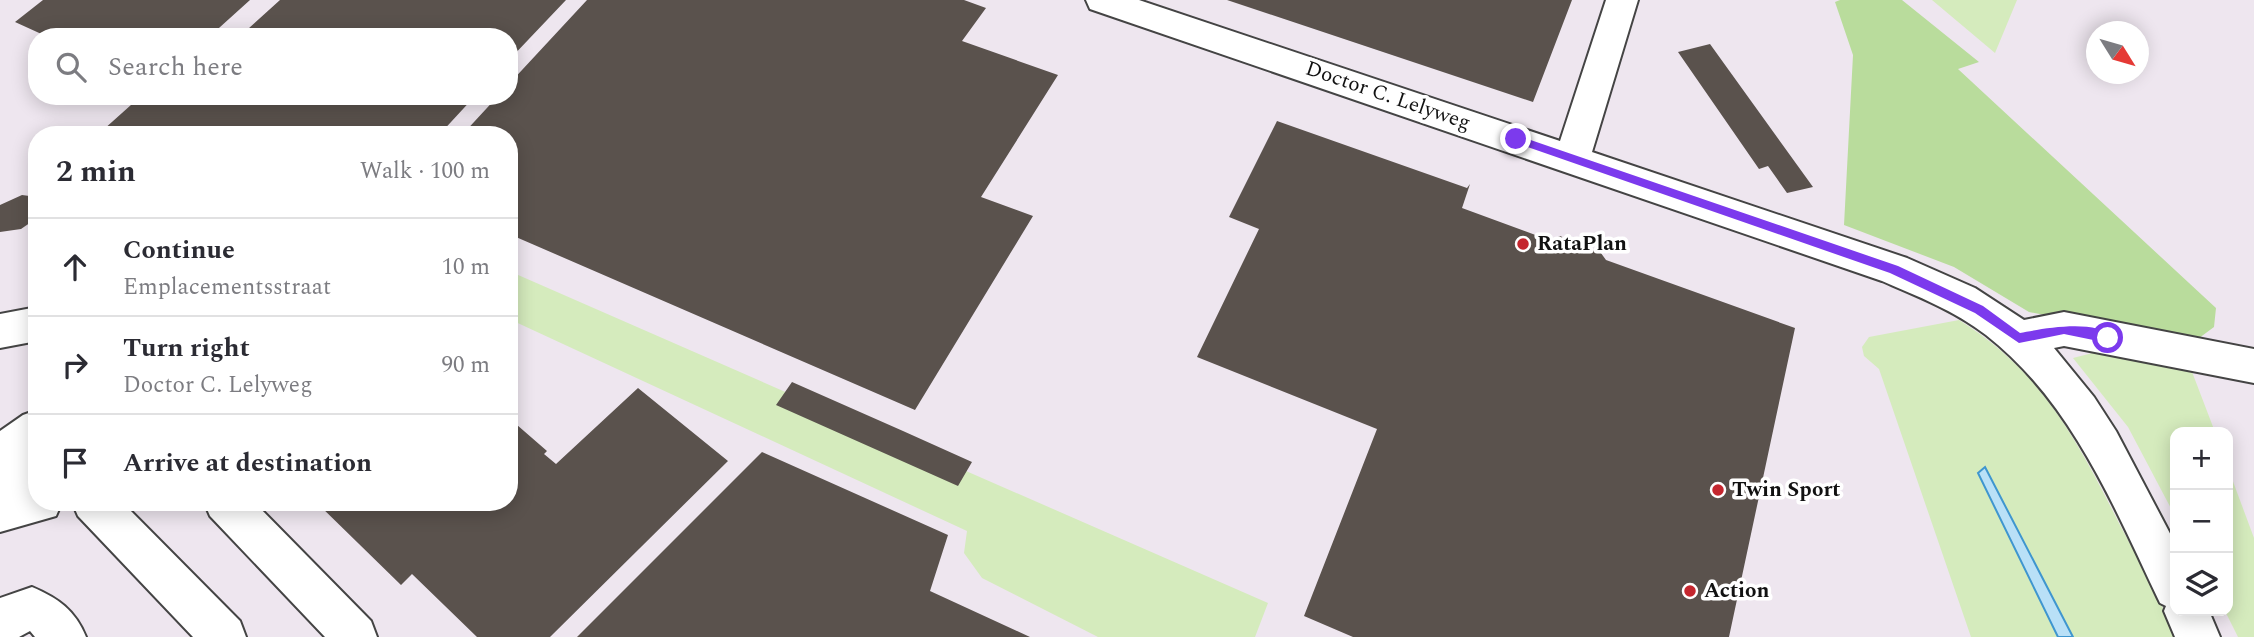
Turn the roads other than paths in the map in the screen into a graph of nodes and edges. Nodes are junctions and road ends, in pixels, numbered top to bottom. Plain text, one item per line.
1 (1102, 0) edge
2 (1622, 0) edge
3 (1572, 158) junction
4 (28, 326) edge
5 (0, 331) edge
6 (2019, 338) junction
7 (2254, 366) edge
8 (24, 482) edge
9 (102, 511) edge
10 (234, 511) edge
11 (0, 512) edge
12 (2170, 578) edge
13 (2188, 616) edge
14 (0, 624) edge
15 (64, 637) edge
16 (224, 637) edge
17 (355, 637) edge
18 (2198, 637) edge

1 - 3 street, Doctor C. Lelyweg
2 - 3 street
3 - 6 street, Doctor C. Lelyweg
4 - 5 street
6 - 7 street
6 - 12 street, Doctor C. Lelyweg
8 - 11 street
9 - 16 street
10 - 17 street
13 - 18 street
14 - 15 street

